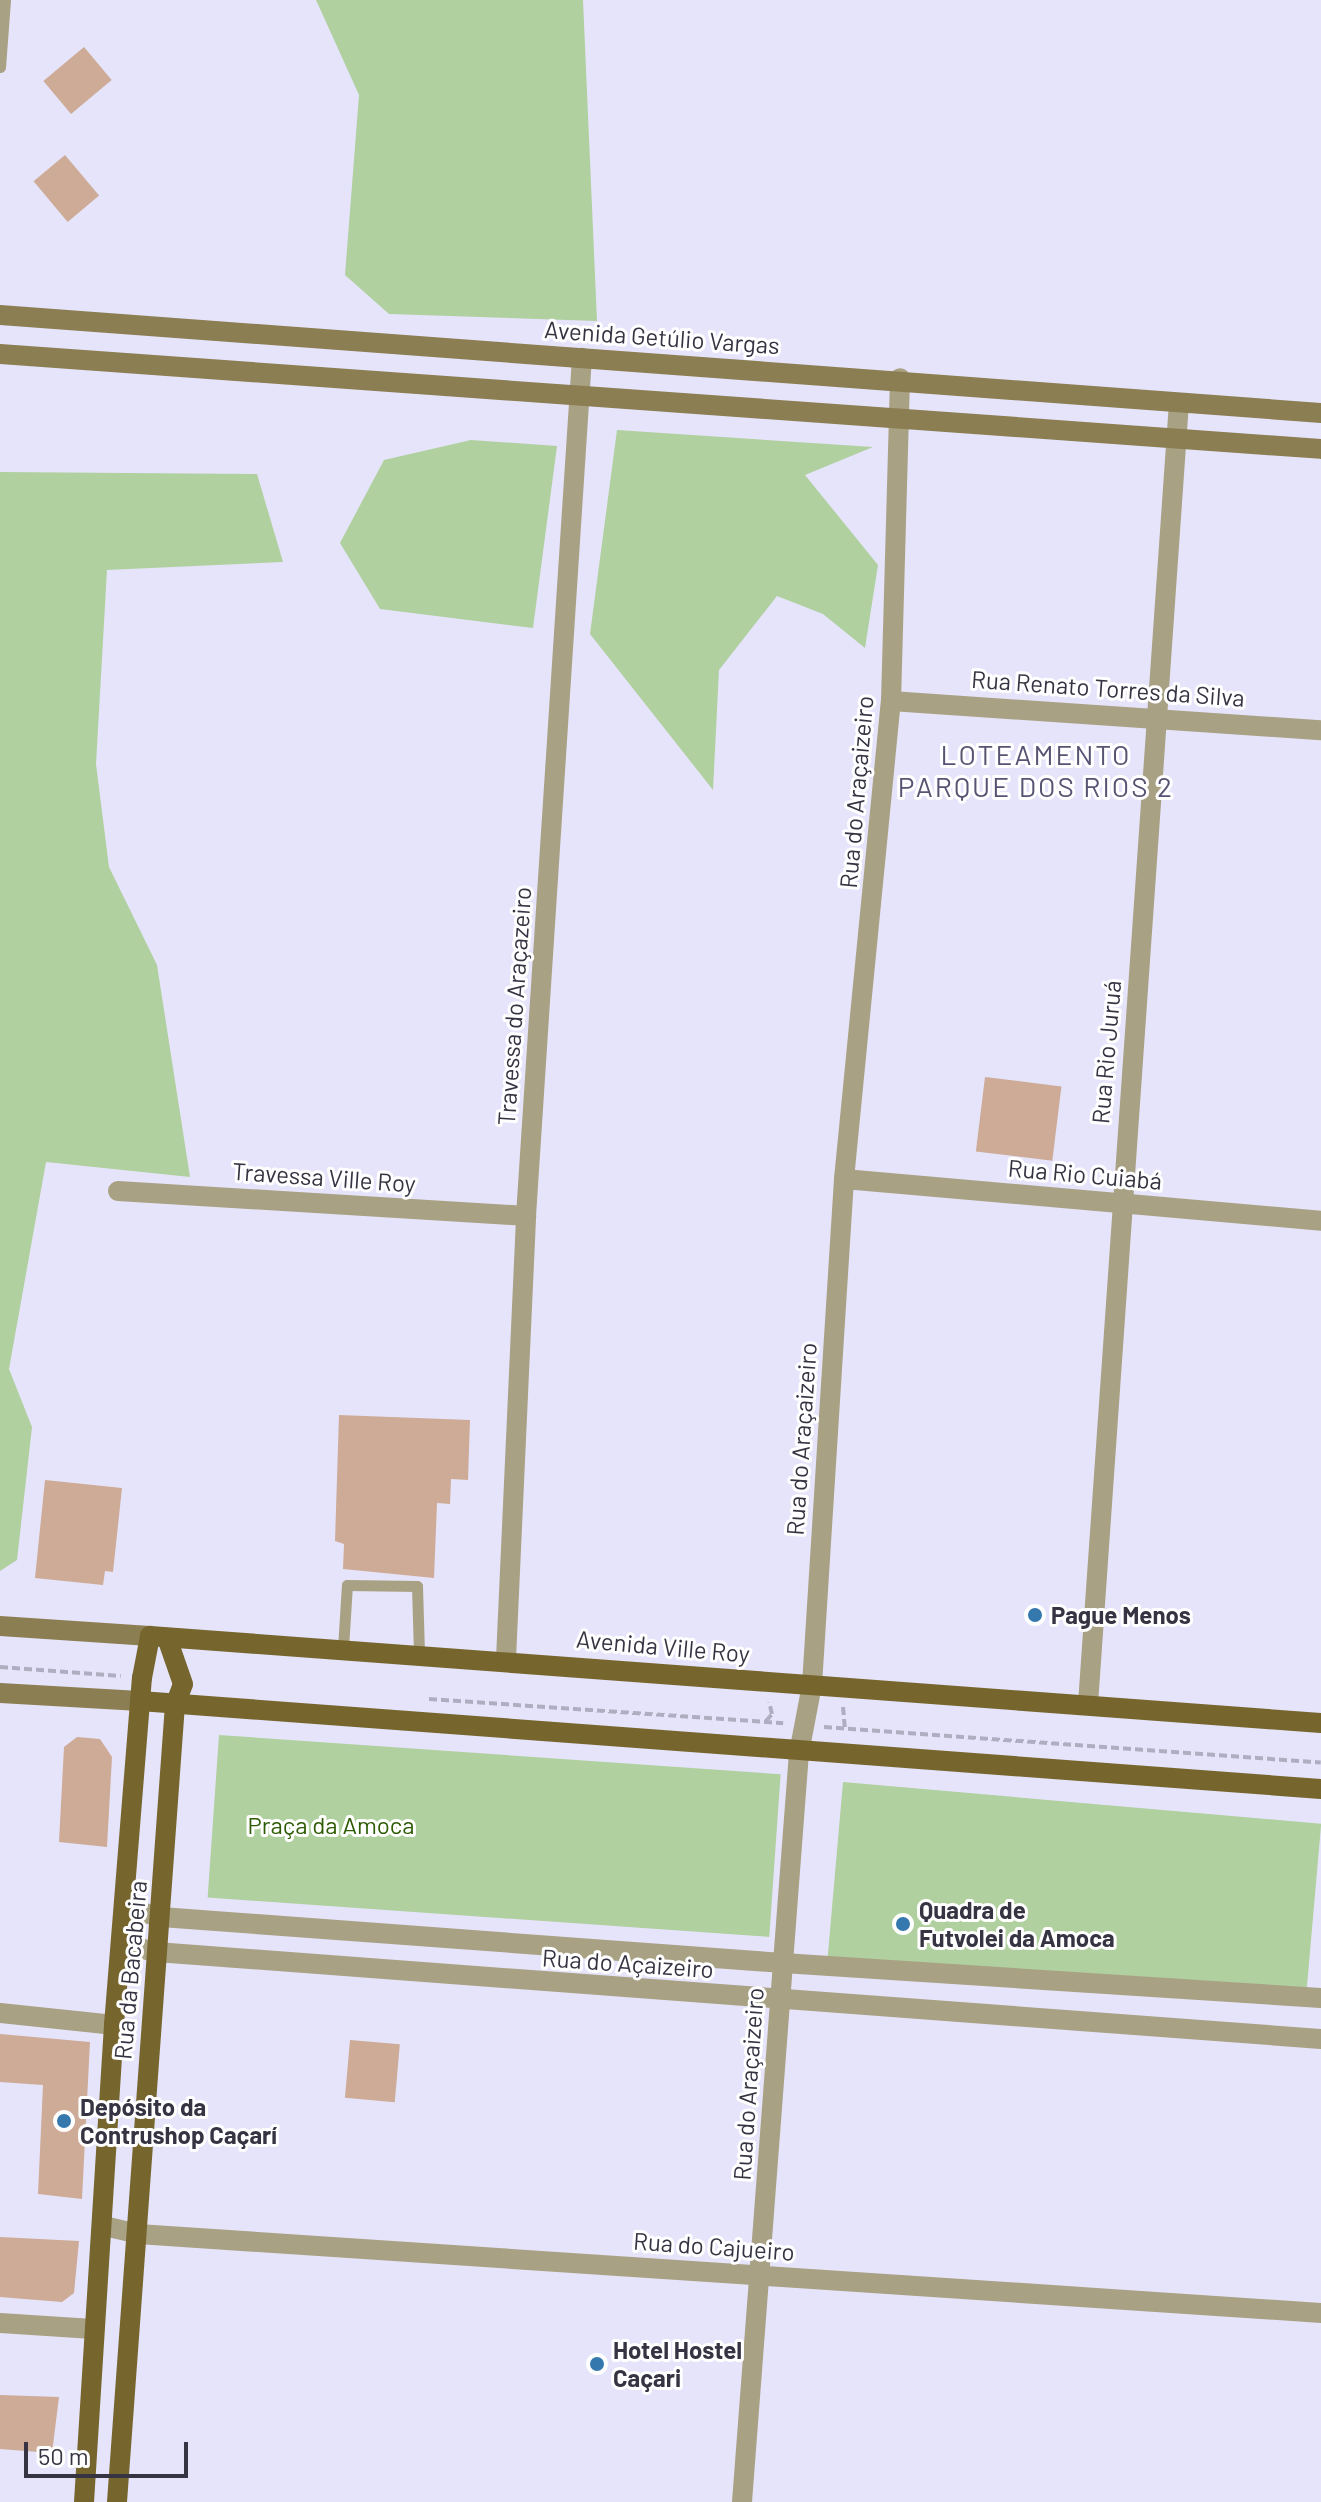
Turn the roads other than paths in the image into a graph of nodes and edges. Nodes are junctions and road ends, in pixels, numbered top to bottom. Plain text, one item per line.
1 (5, 0) edge
2 (0, 67) edge
3 (0, 315) edge
4 (0, 354) edge
5 (582, 358) junction
6 (900, 378) junction
7 (580, 397) junction
8 (1179, 403) junction
9 (1321, 413) edge
10 (899, 417) junction
11 (1177, 436) junction
12 (1321, 449) edge
13 (891, 701) junction
14 (1159, 715) junction
15 (1321, 730) edge
16 (844, 1179) junction
17 (118, 1191) dead end
18 (1120, 1203) junction
19 (526, 1216) junction
20 (1321, 1221) edge
21 (0, 1626) edge
22 (159, 1637) junction
23 (343, 1648) junction
24 (419, 1653) junction
25 (506, 1659) junction
26 (812, 1685) junction
27 (0, 1693) edge
28 (140, 1701) junction
29 (1088, 1704) junction
30 (175, 1705) junction
31 (1321, 1723) edge
32 (799, 1753) junction
33 (1321, 1789) edge
34 (127, 1909) junction
35 (161, 1917) junction
36 (123, 1944) junction
37 (156, 1952) junction
38 (783, 1963) junction
39 (1321, 1998) edge
40 (780, 2001) junction
41 (0, 2013) edge
42 (114, 2025) junction
43 (1321, 2039) edge
44 (104, 2226) junction
45 (138, 2234) junction
46 (759, 2276) junction
47 (1321, 2313) edge
48 (0, 2323) edge
49 (93, 2329) junction
50 (84, 2502) edge
51 (117, 2502) edge
52 (742, 2502) edge

1 - 2 lane
3 - 5 main road, Avenida Getúlio Vargas
4 - 7 main road
5 - 6 main road, Avenida Getúlio Vargas
5 - 7 street, Travessa do Araçazeiro
6 - 8 main road, Avenida Getúlio Vargas
6 - 10 street, Rua do Araçaizeiro
7 - 10 main road
7 - 19 street, Travessa do Araçazeiro
8 - 9 main road, Avenida Getúlio Vargas
8 - 11 street, Rua Rio Juruá
10 - 11 main road
10 - 13 street, Rua do Araçaizeiro
11 - 12 main road
11 - 14 street, Rua Rio Juruá
13 - 14 street, Rua Renato Torres da Silva
13 - 16 street, Rua do Araçaizeiro
14 - 15 street, Rua Renato Torres da Silva
14 - 18 street, Rua Rio Juruá
16 - 18 street, Rua Rio Cuiabá
16 - 26 street, Rua do Araçaizeiro
17 - 19 street, Travessa Ville Roy
18 - 20 street, Rua Rio Cuiabá
18 - 29 street, Rua Rio Juruá
19 - 25 street, Travessa do Araçazeiro
21 - 22 main road, Avenida Ville Roy
22 - 23 main road, Avenida Ville Roy
22 - 28 main road, Rua da Bacabeira
22 - 30 main road, Rua da Bacabeira
23 - 24 main road, Avenida Ville Roy
23 - 24 lane
24 - 25 main road, Avenida Ville Roy
25 - 26 main road, Avenida Ville Roy
26 - 29 main road, Avenida Ville Roy
26 - 32 street, Rua do Araçaizeiro
27 - 28 main road
28 - 30 main road
28 - 34 main road, Rua da Bacabeira
29 - 31 main road, Avenida Ville Roy
30 - 32 main road
30 - 35 main road, Rua da Bacabeira
32 - 33 main road
32 - 38 street, Rua do Araçaizeiro
34 - 35 street, Rua do Açaizeiro
34 - 36 main road, Rua da Bacabeira
35 - 37 main road, Rua da Bacabeira
35 - 38 street, Rua do Açaizeiro
36 - 37 street, Rua do Açaizeiro
36 - 42 main road, Rua da Bacabeira
37 - 40 street, Rua do Açaizeiro
37 - 45 main road, Rua da Bacabeira
38 - 39 street, Rua do Açaizeiro
38 - 40 street, Rua do Araçaizeiro
40 - 43 street, Rua do Açaizeiro
40 - 46 street, Rua do Araçaizeiro
41 - 42 street
42 - 44 main road, Rua da Bacabeira
44 - 45 street, Rua do Cajueiro
44 - 49 main road, Rua da Bacabeira
45 - 46 street, Rua do Cajueiro
45 - 51 main road, Rua da Bacabeira
46 - 47 street, Rua do Cajueiro
46 - 52 street, Rua do Araçaizeiro
48 - 49 street
49 - 50 main road, Rua da Bacabeira

